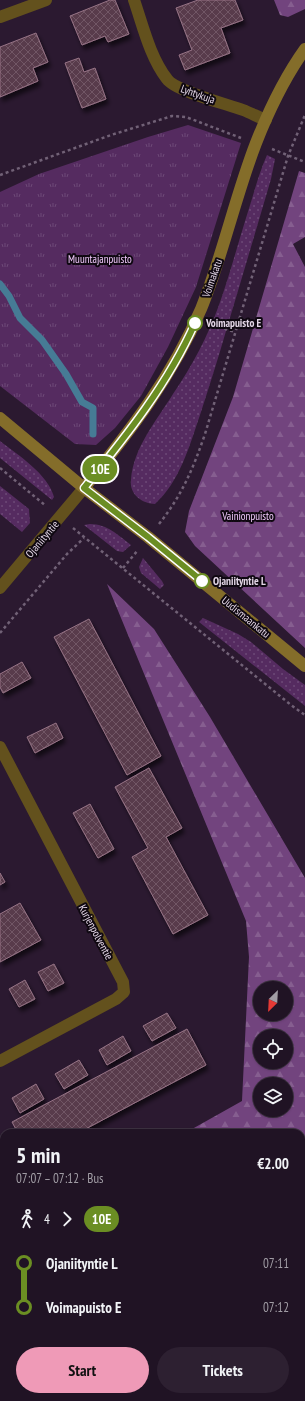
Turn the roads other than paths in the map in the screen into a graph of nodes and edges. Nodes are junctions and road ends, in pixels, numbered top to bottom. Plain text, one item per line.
1 (46, 0) edge
2 (134, 0) edge
3 (0, 16) edge
4 (305, 49) edge
5 (266, 120) junction
6 (0, 418) edge
7 (84, 488) junction
8 (0, 588) edge
9 (305, 666) edge
10 (0, 747) edge
11 (0, 1061) edge

1 - 3 street
2 - 5 street, Lyhtykuja
4 - 5 street, Voimakatu
5 - 7 street, Voimakatu
6 - 7 street, Uudismaankatu
7 - 8 street, Ojaniityntie
7 - 9 street, Uudismaankatu
10 - 11 street, Kurjenpolventie

